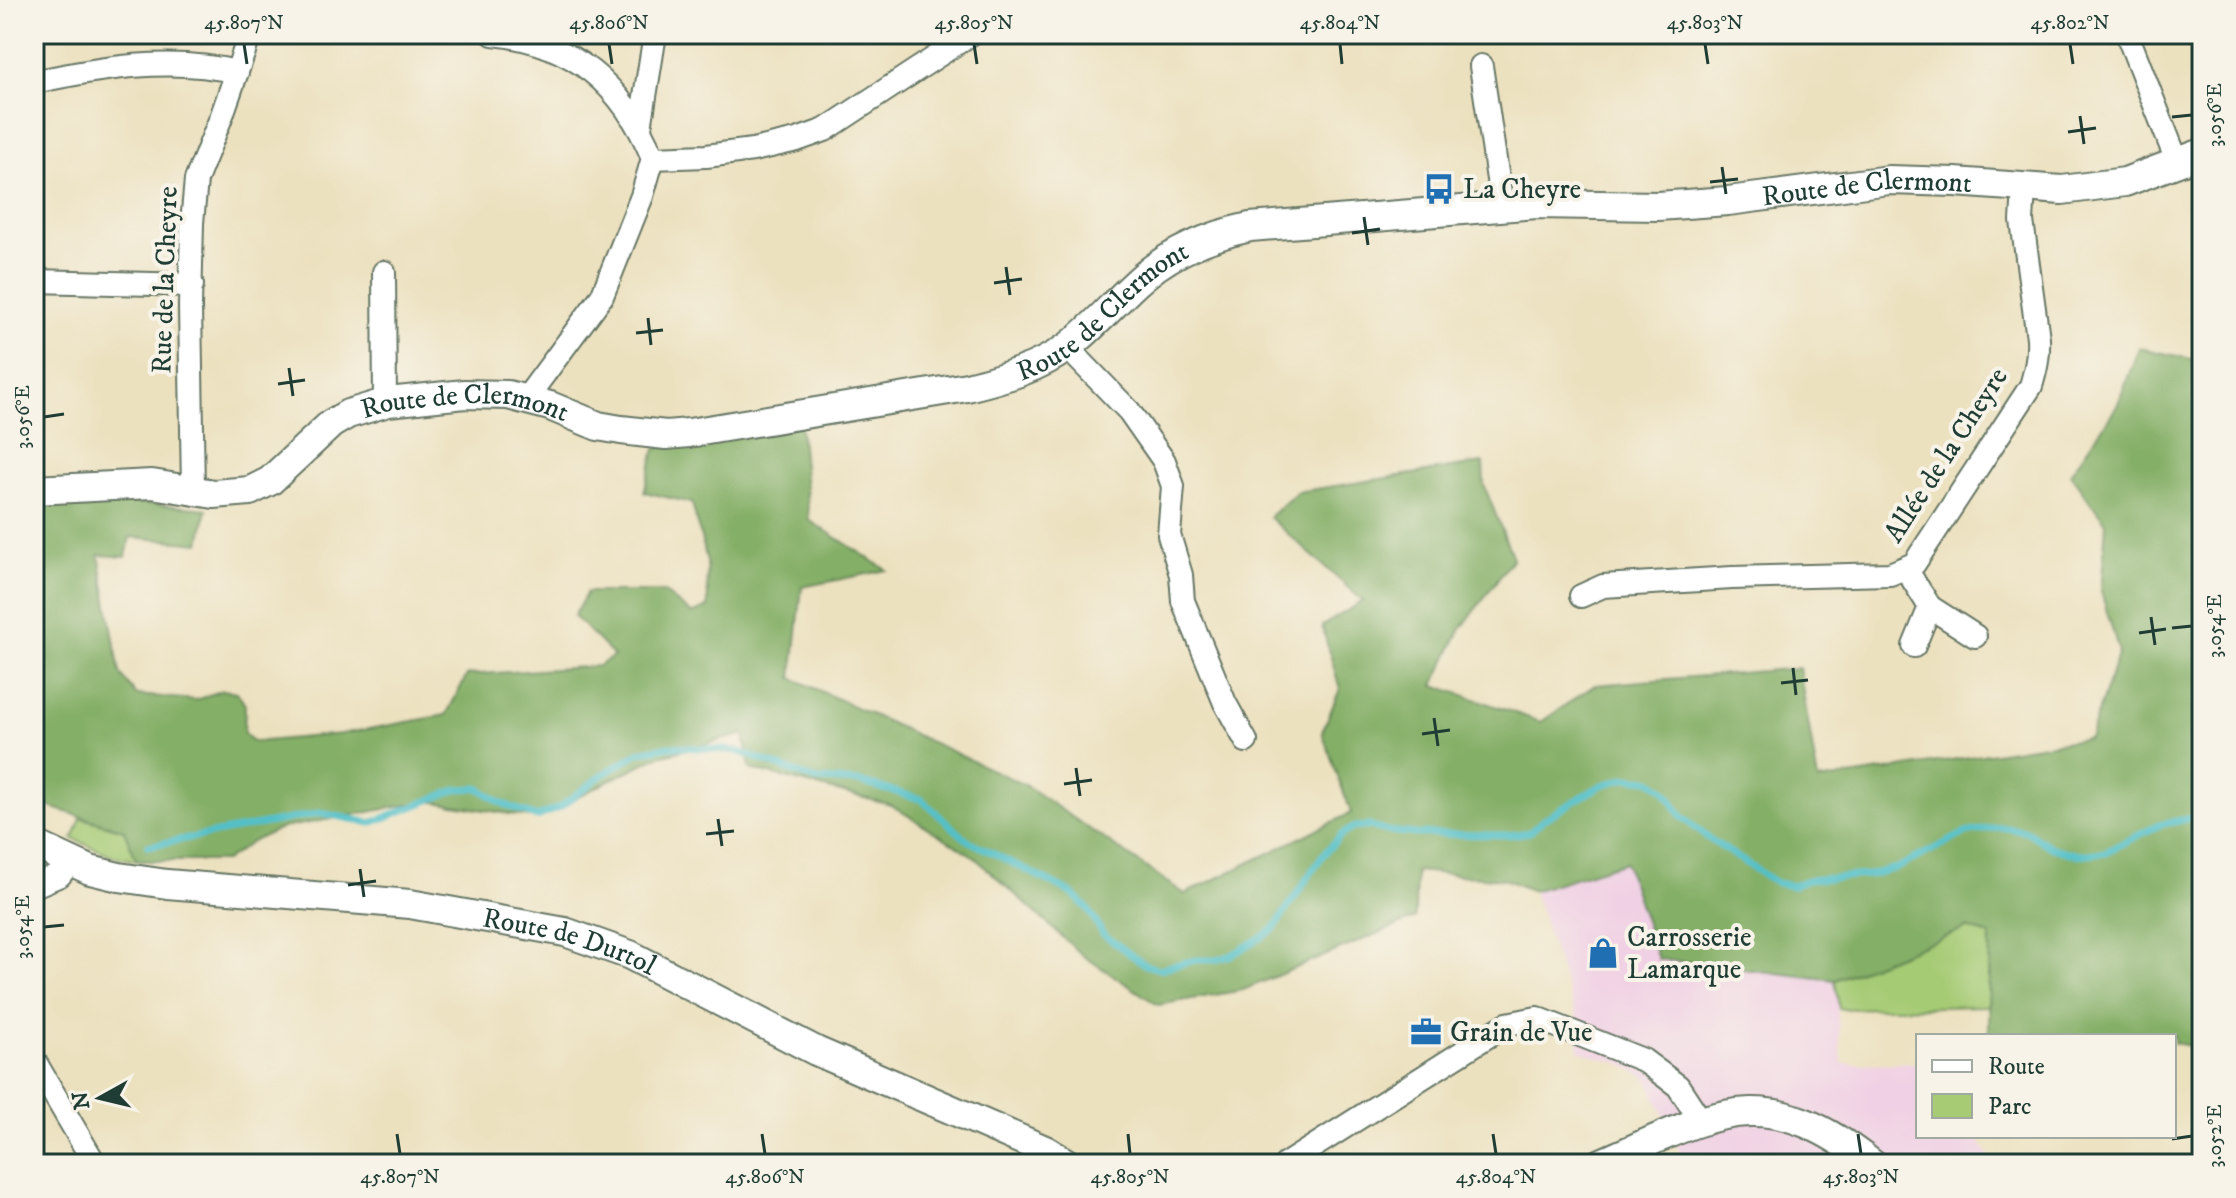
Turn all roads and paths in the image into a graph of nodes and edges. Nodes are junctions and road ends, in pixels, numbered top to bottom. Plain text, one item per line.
1 (250, 34) edge
2 (493, 34) edge
3 (655, 34) edge
4 (971, 34) edge
5 (2127, 34) edge
6 (1481, 66) dead end
7 (237, 72) junction
8 (34, 82) edge
9 (640, 128) junction
10 (653, 158) junction
11 (2190, 158) edge
12 (2024, 188) junction
13 (1502, 206) junction
14 (384, 272) dead end
15 (34, 281) edge
16 (192, 285) junction
17 (1067, 347) junction
18 (525, 400) junction
19 (385, 403) junction
20 (34, 490) edge
21 (193, 490) junction
22 (1906, 569) junction
23 (1581, 596) dead end
24 (1930, 607) junction
25 (1975, 636) dead end
26 (1914, 646) dead end
27 (1246, 741) dead end
28 (34, 844) edge
29 (70, 862) junction
30 (34, 886) edge
31 (34, 1060) edge
32 (1701, 1121) junction
33 (95, 1164) edge
34 (1068, 1164) edge
35 (1286, 1164) edge
36 (1599, 1164) edge
37 (1872, 1164) edge

1 - 7 street, Rue de la Cheyre
2 - 9 street
3 - 9 street
4 - 10 street
5 - 11 street
6 - 13 street
7 - 8 street
7 - 16 street, Rue de la Cheyre
9 - 10 street
10 - 18 street
11 - 12 street, Route de Clermont
12 - 13 street, Route de Clermont
12 - 22 street, Allée de la Cheyre
13 - 17 street, Route de Clermont
14 - 19 street
15 - 16 street
16 - 21 street, Rue de la Cheyre
17 - 18 street, Route de Clermont
17 - 27 street
18 - 19 street, Route de Clermont
19 - 21 street, Route de Clermont
20 - 21 street, Route de Clermont
22 - 23 street, Allée de la Cheyre
22 - 24 street
24 - 25 street
24 - 26 street
28 - 29 street, Route de Durtol
29 - 30 street
29 - 34 street, Route de Durtol
31 - 33 street
32 - 35 street
32 - 36 street
32 - 37 street

